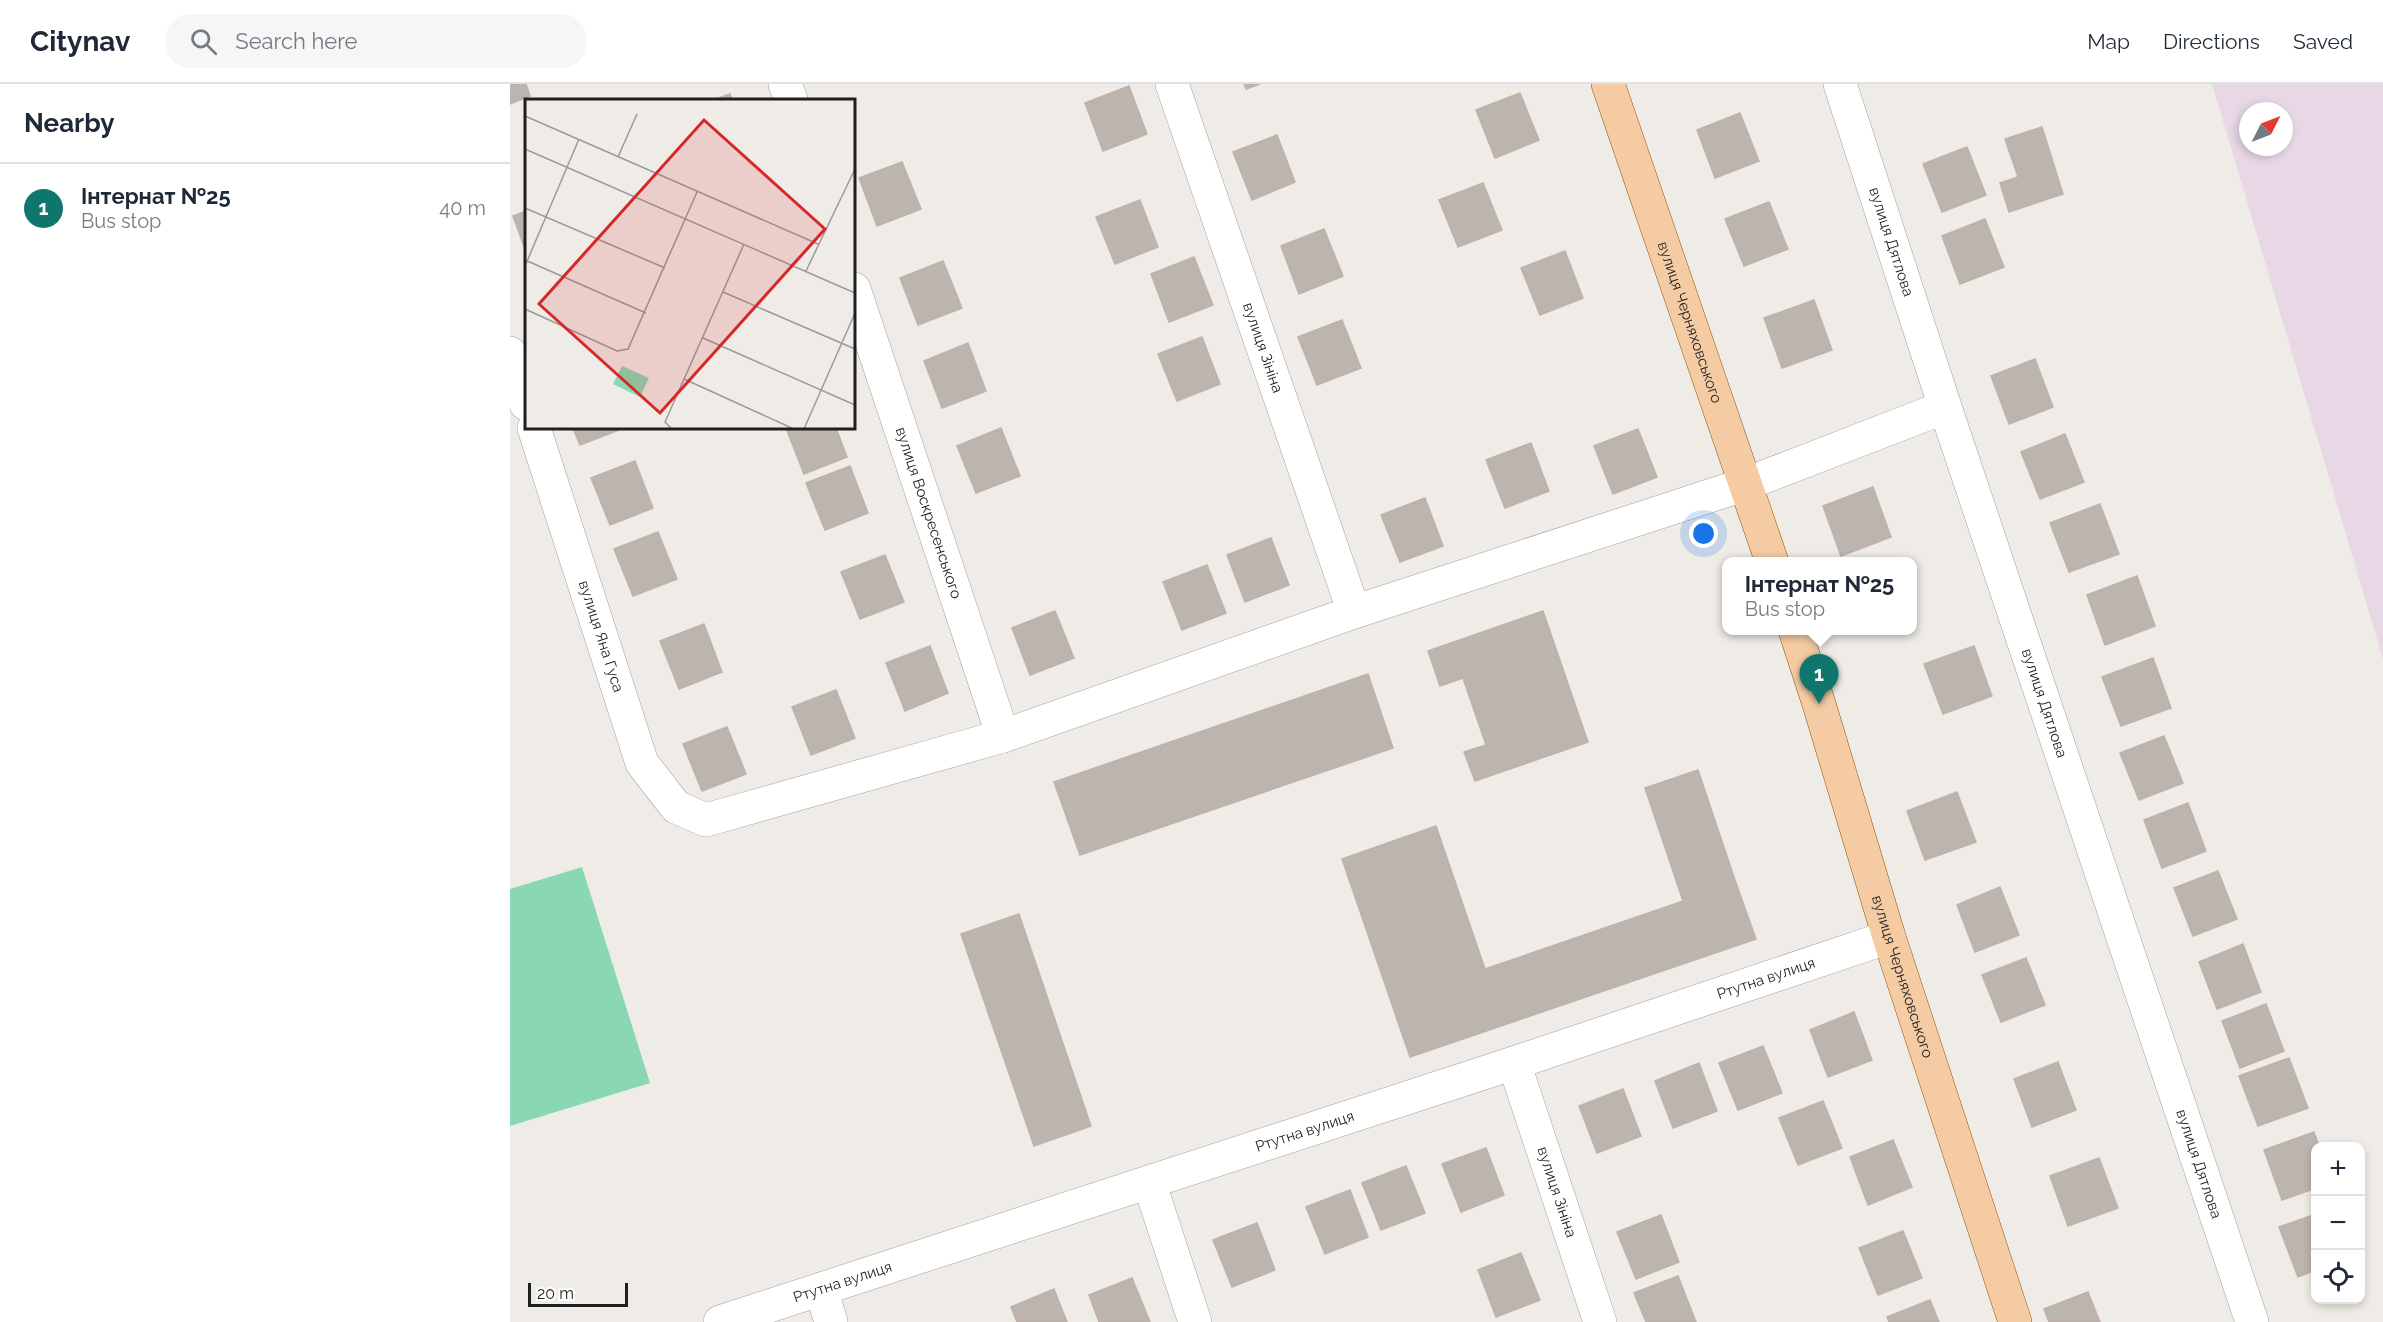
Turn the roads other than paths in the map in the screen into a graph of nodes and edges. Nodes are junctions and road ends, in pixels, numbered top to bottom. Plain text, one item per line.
1 (785, 84) edge
2 (1172, 84) edge
3 (1608, 84) edge
4 (1840, 84) edge
5 (790, 99) edge
6 (855, 292) edge
7 (510, 353) edge
8 (525, 401) edge
9 (1945, 407) junction
10 (534, 429) edge
11 (1746, 484) junction
12 (1771, 557) edge
13 (1354, 612) junction
14 (1797, 635) edge
15 (1003, 736) junction
16 (1889, 937) junction
17 (1514, 1063) junction
18 (1149, 1182) junction
19 (821, 1289) junction
20 (720, 1322) edge
21 (831, 1322) edge
22 (1195, 1322) edge
23 (1600, 1322) edge
24 (2015, 1322) edge
25 (2252, 1322) edge

1 - 5 street
2 - 13 street, вулиця Зініна
3 - 11 main road, вулиця Черняховського
4 - 9 street, вулиця Дятлова
6 - 15 street, вулиця Воскресенського
7 - 8 street
9 - 11 street
9 - 25 street, вулиця Дятлова
10 - 15 street, вулиця Яна Гуса
11 - 12 main road, вулиця Черняховського
11 - 13 street
13 - 15 street
14 - 16 main road, вулиця Черняховського
16 - 17 street, Ртутна вулиця
16 - 24 main road, вулиця Черняховського
17 - 18 street, Ртутна вулиця
17 - 23 street, вулиця Зініна
18 - 19 street, Ртутна вулиця
18 - 22 street
19 - 20 street, Ртутна вулиця
19 - 21 street

